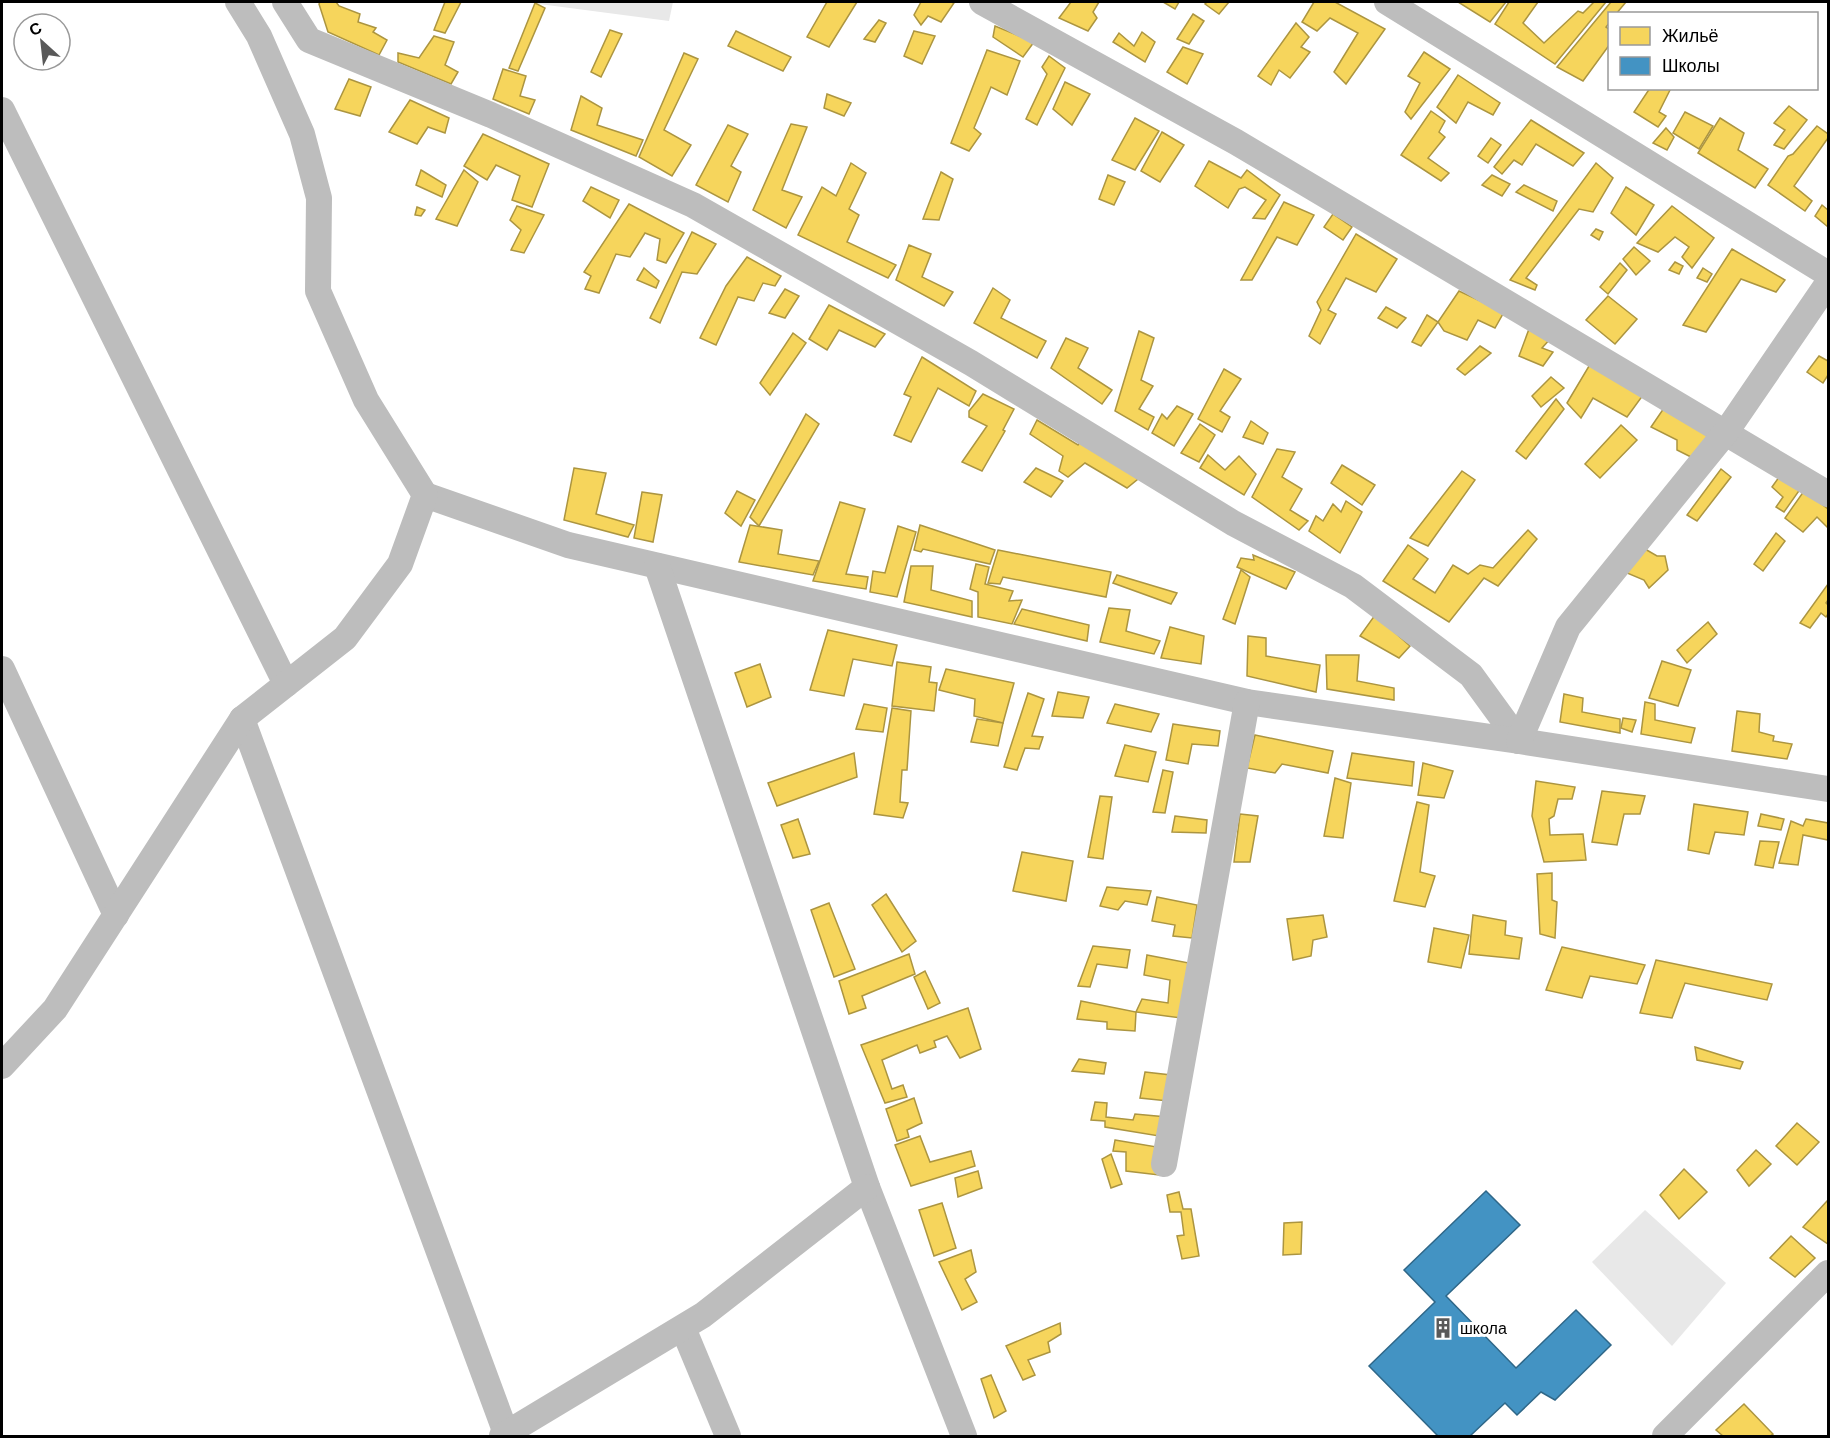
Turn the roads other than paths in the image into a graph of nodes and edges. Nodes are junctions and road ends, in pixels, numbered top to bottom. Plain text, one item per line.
1 (238, 2) edge
2 (285, 2) edge
3 (982, 2) edge
4 (1387, 2) edge
5 (2, 110) edge
6 (1828, 274) edge
7 (1828, 283) edge
8 (1726, 432) junction
9 (1828, 494) edge
10 (425, 495) junction
11 (657, 566) junction
12 (2, 669) edge
13 (286, 684) junction
14 (1247, 702) junction
15 (242, 719) junction
16 (1519, 741) junction
17 (1828, 789) edge
18 (116, 915) junction
19 (2, 1066) edge
20 (1164, 1164) dead end
21 (867, 1187) junction
22 (1828, 1273) edge
23 (683, 1328) junction
24 (505, 1436) edge
25 (728, 1437) edge
26 (964, 1437) edge
27 (1665, 1437) edge

1 - 10 street
2 - 16 street
3 - 8 street
4 - 6 street
5 - 13 street
7 - 8 street
8 - 9 street
8 - 16 street
10 - 11 street
10 - 13 street
11 - 14 street
11 - 21 street
12 - 18 street
13 - 15 street
14 - 16 street
14 - 20 street
15 - 18 street
15 - 24 street
16 - 17 street
18 - 19 street
21 - 23 street
21 - 26 street
22 - 27 street
23 - 24 street
23 - 25 street

